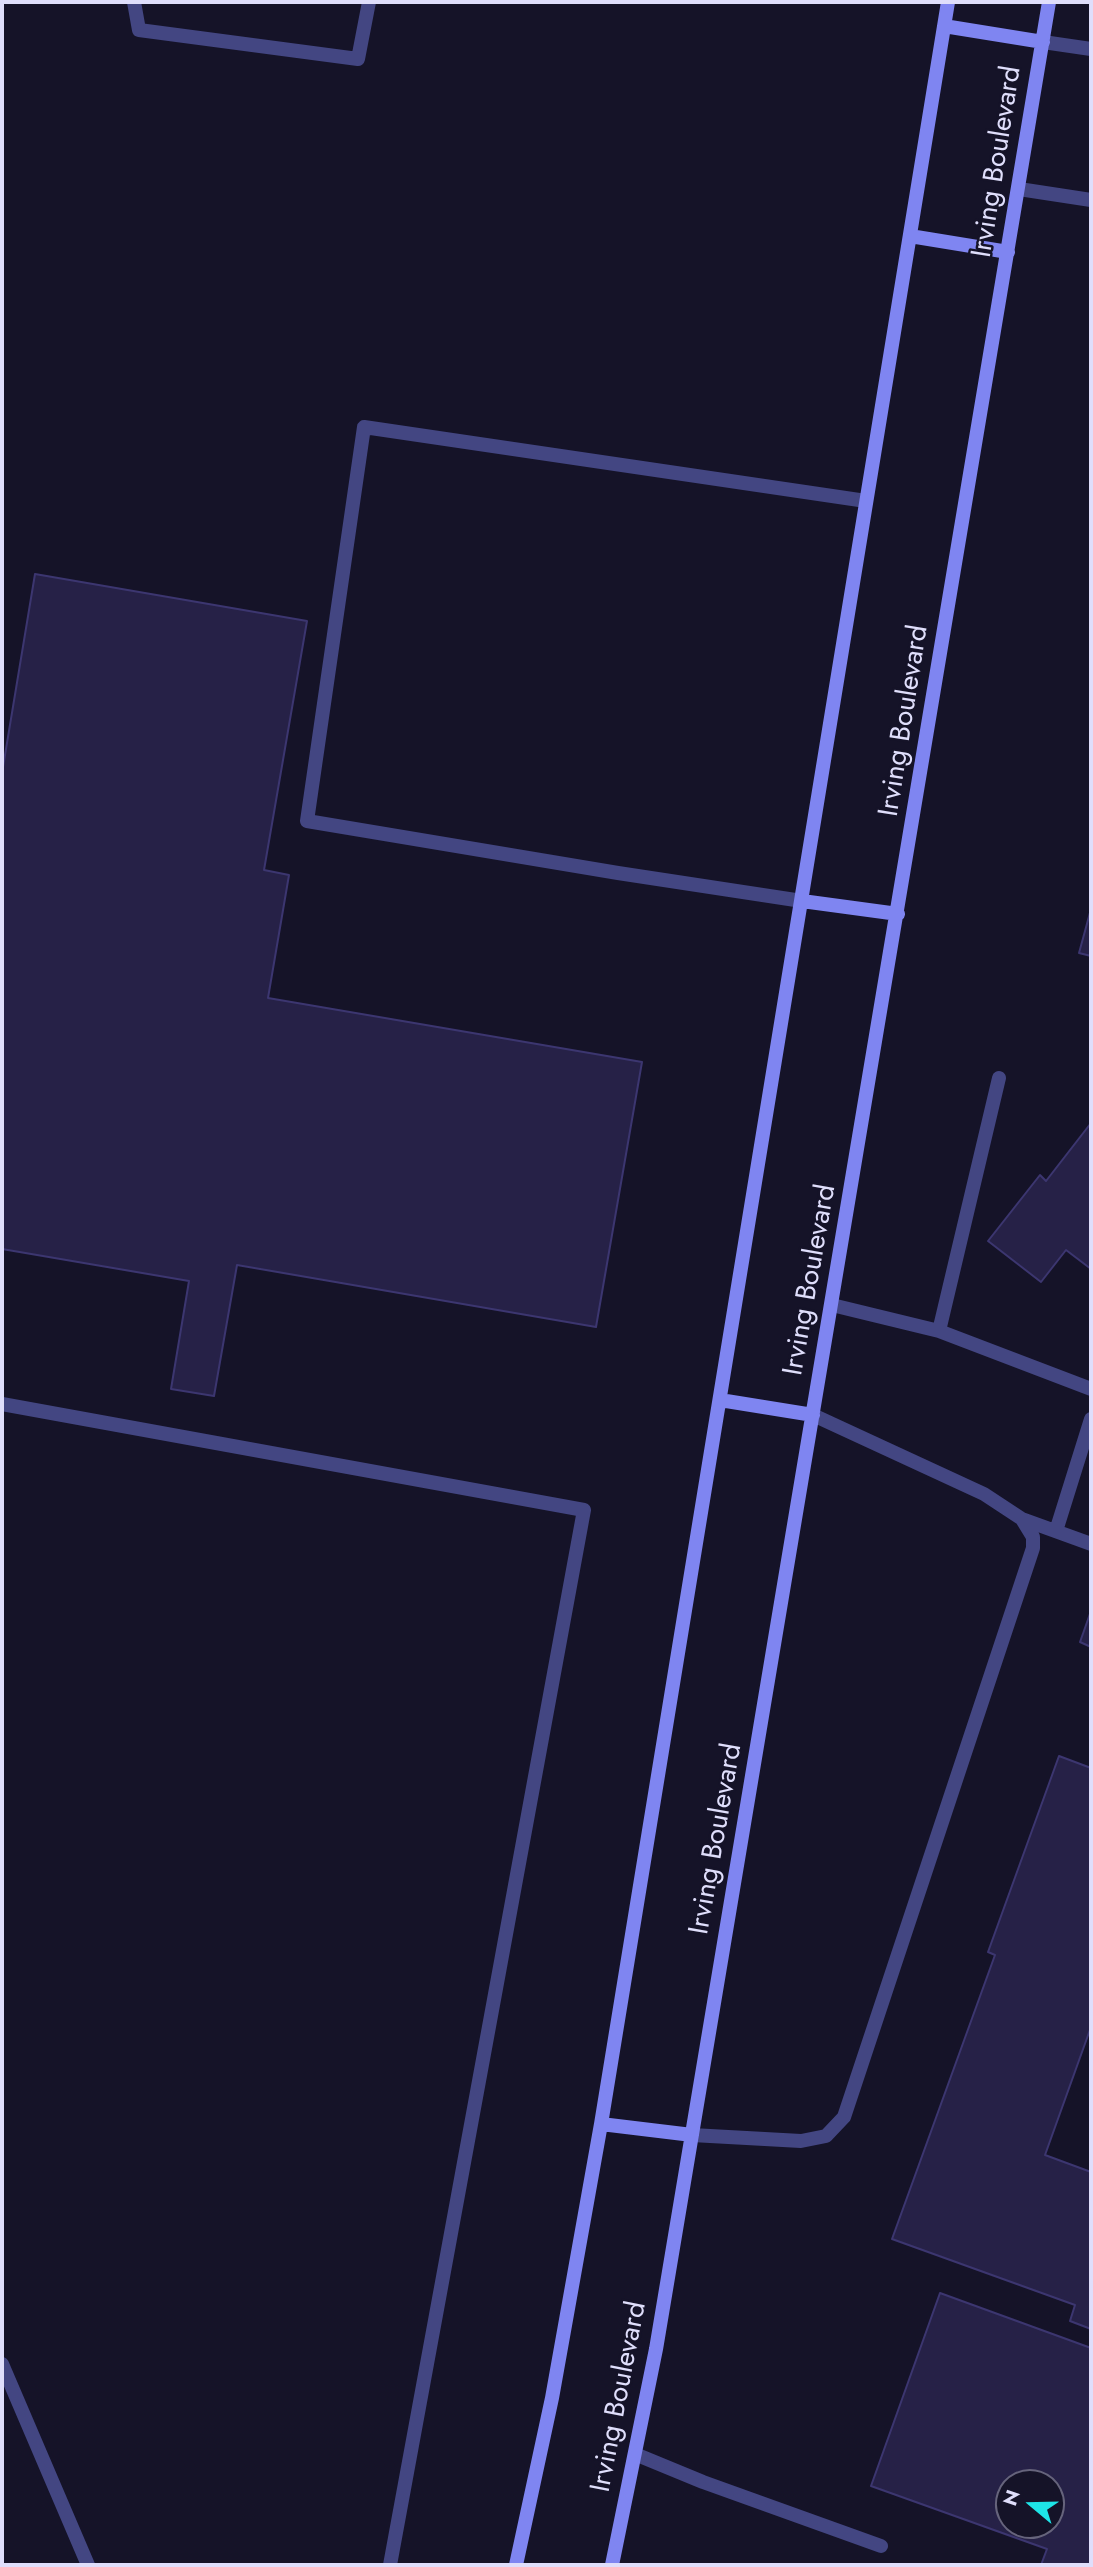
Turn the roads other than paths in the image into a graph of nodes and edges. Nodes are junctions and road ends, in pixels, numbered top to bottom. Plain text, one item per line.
1 (134, 2) edge
2 (369, 2) edge
3 (948, 2) edge
4 (1049, 2) edge
5 (944, 26) junction
6 (1043, 42) junction
7 (1091, 49) edge
8 (1019, 189) junction
9 (1091, 200) edge
10 (910, 236) junction
11 (1008, 252) junction
12 (866, 502) junction
13 (802, 901) junction
14 (898, 914) junction
15 (999, 1078) dead end
16 (832, 1305) junction
17 (939, 1331) junction
18 (1091, 1389) edge
19 (720, 1400) junction
20 (2, 1404) edge
21 (813, 1415) junction
22 (1091, 1419) edge
23 (1022, 1519) junction
24 (1056, 1531) junction
25 (1091, 1544) edge
26 (601, 2124) junction
27 (692, 2135) junction
28 (2, 2364) edge
29 (635, 2454) junction
30 (881, 2546) dead end
31 (88, 2565) edge
32 (390, 2565) edge
33 (516, 2565) edge
34 (612, 2565) edge

1 - 2 lane
3 - 5 main road
4 - 6 main road, Irving Boulevard
5 - 6 main road
5 - 10 main road
6 - 7 lane
6 - 8 main road, Irving Boulevard
8 - 9 lane
8 - 11 main road, Irving Boulevard
10 - 11 main road
10 - 12 main road
11 - 14 main road, Irving Boulevard
12 - 13 main road
12 - 13 lane
13 - 14 main road
13 - 19 main road
14 - 16 main road, Irving Boulevard
15 - 17 lane
16 - 17 lane
16 - 21 main road, Irving Boulevard
17 - 18 lane
19 - 21 main road
19 - 26 main road
20 - 32 lane
21 - 23 lane
21 - 27 main road, Irving Boulevard
22 - 24 lane
23 - 24 lane
23 - 27 lane
24 - 25 lane
26 - 27 main road
26 - 33 main road
27 - 29 main road, Irving Boulevard
28 - 31 lane
29 - 30 lane
29 - 34 main road, Irving Boulevard

